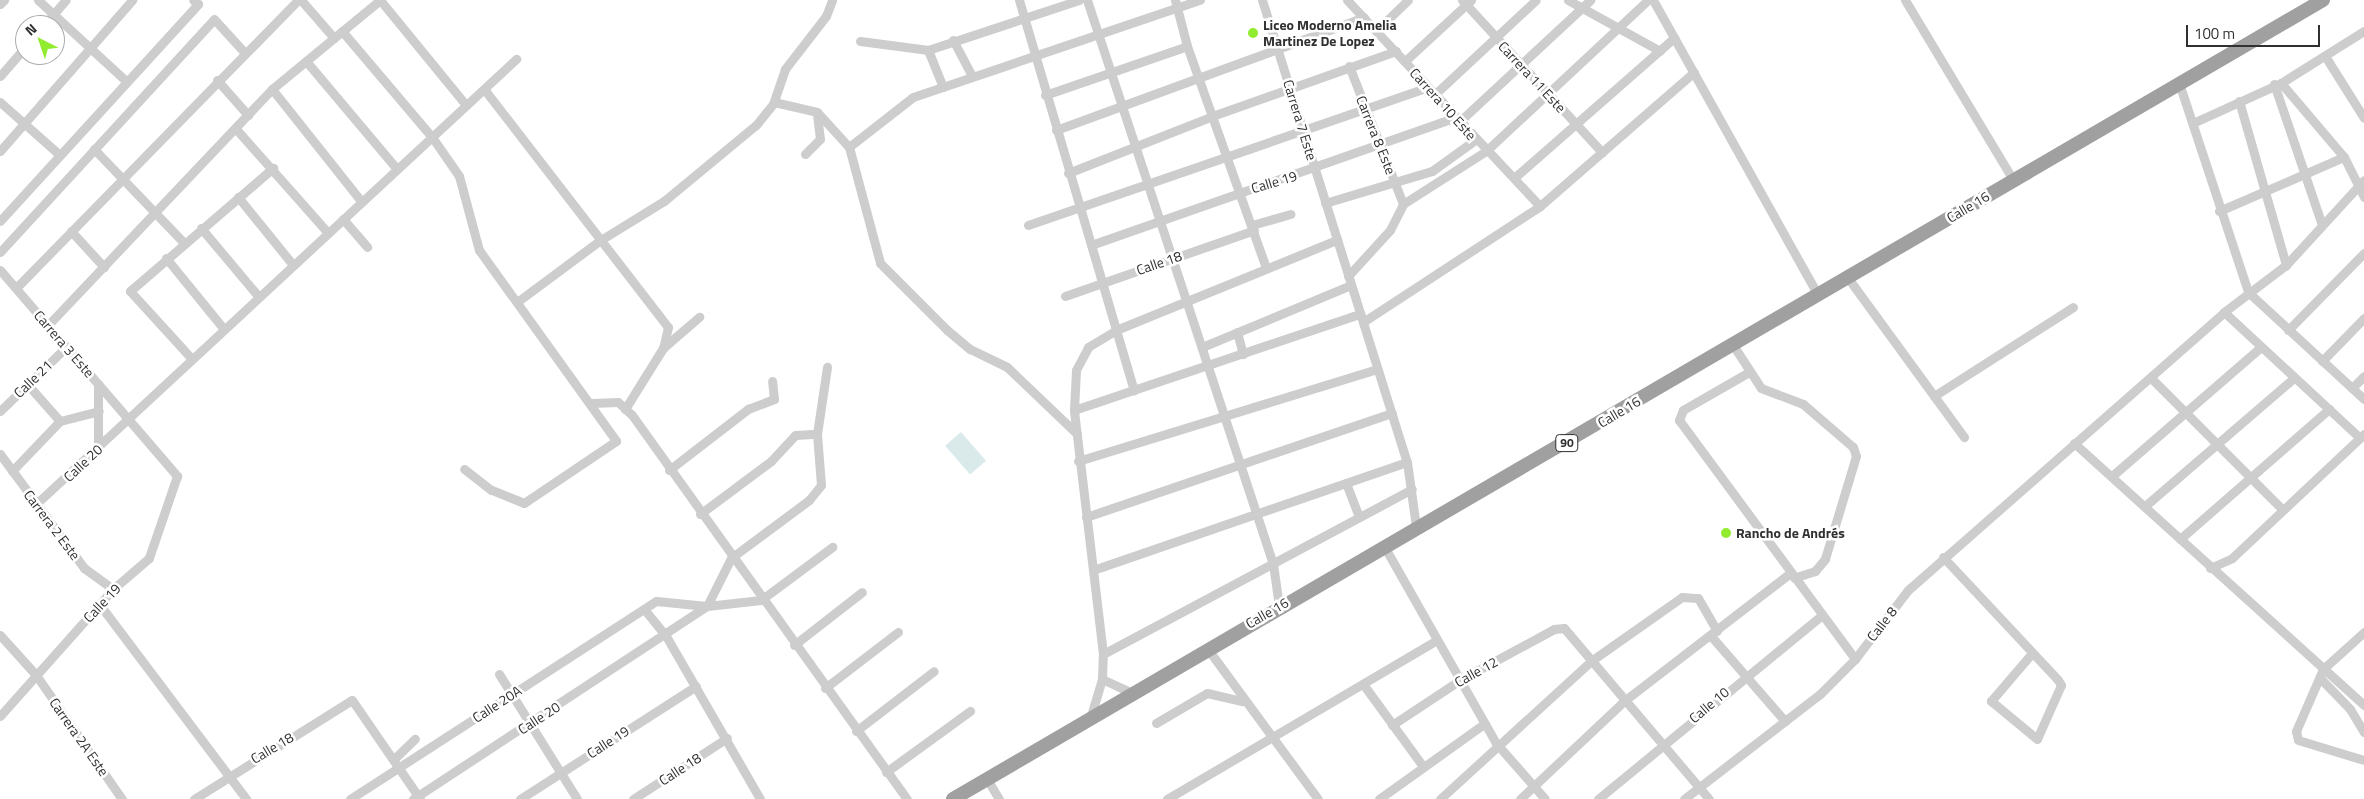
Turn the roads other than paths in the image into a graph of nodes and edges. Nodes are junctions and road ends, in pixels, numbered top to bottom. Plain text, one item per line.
1 (4, 0) edge
2 (38, 0) edge
3 (66, 0) edge
4 (132, 0) edge
5 (193, 0) edge
6 (300, 0) edge
7 (832, 0) edge
8 (1019, 0) edge
9 (1079, 0) edge
10 (1087, 0) edge
11 (1200, 0) edge
12 (1262, 0) edge
13 (1408, 0) edge
14 (1536, 0) edge
15 (1568, 0) edge
16 (1590, 0) edge
17 (1648, 0) edge
18 (1652, 0) edge
19 (1905, 0) edge
20 (2323, 0) edge
21 (1351, 1) edge
22 (1466, 1) edge
23 (0, 4) edge
24 (1176, 4) edge
25 (1582, 8) junction
26 (54, 14) junction
27 (1364, 17) junction
28 (1024, 19) junction
29 (1618, 27) junction
30 (1377, 30) junction
31 (342, 31) junction
32 (2364, 32) edge
33 (1098, 36) junction
34 (334, 38) junction
35 (1496, 38) junction
36 (1674, 38) junction
37 (953, 40) junction
38 (860, 41) dead end
39 (1186, 46) junction
40 (1278, 47) junction
41 (90, 48) junction
42 (928, 50) junction
43 (1396, 51) junction
44 (1660, 51) junction
45 (244, 52) junction
46 (2324, 56) junction
47 (1035, 57) junction
48 (15, 59) edge
49 (516, 59) dead end
50 (306, 61) junction
51 (1405, 61) junction
52 (1521, 64) junction
53 (1349, 66) junction
54 (1111, 72) junction
55 (1694, 72) junction
56 (0, 76) edge
57 (972, 76) junction
58 (1200, 78) junction
59 (217, 80) junction
60 (126, 81) junction
61 (2179, 83) junction
62 (2278, 84) junction
63 (943, 87) junction
64 (1290, 88) junction
65 (272, 89) junction
66 (484, 89) junction
67 (1431, 91) junction
68 (1546, 92) junction
69 (1045, 95) junction
70 (2239, 101) junction
71 (0, 102) edge
72 (774, 102) junction
73 (466, 105) junction
74 (1124, 105) junction
75 (1366, 109) junction
76 (817, 112) junction
77 (248, 115) junction
78 (1215, 115) junction
79 (2364, 118) edge
80 (1458, 119) junction
81 (2194, 119) junction
82 (24, 124) junction
83 (1576, 124) junction
84 (1302, 128) junction
85 (236, 129) junction
86 (1056, 130) junction
87 (432, 136) junction
88 (1476, 140) junction
89 (1379, 146) junction
90 (849, 147) junction
91 (1138, 148) junction
92 (94, 149) junction
93 (0, 151) edge
94 (1486, 151) junction
95 (1602, 152) junction
96 (805, 154) dead end
97 (1228, 154) junction
98 (60, 155) junction
99 (2344, 156) junction
100 (273, 168) junction
101 (397, 169) junction
102 (1316, 169) junction
103 (1432, 171) junction
104 (1068, 173) junction
105 (2302, 175) junction
106 (122, 178) junction
107 (1514, 178) junction
108 (2012, 180) junction
109 (1438, 182) junction
110 (2361, 183) edge
111 (1396, 184) junction
112 (1150, 186) junction
113 (2265, 191) junction
114 (1241, 192) junction
115 (238, 197) junction
116 (2364, 197) edge
117 (362, 202) junction
118 (1325, 203) junction
119 (1403, 204) junction
120 (1540, 206) junction
121 (1080, 210) junction
122 (2219, 211) junction
123 (156, 214) junction
124 (1290, 214) dead end
125 (343, 219) junction
126 (0, 221) edge
127 (1162, 223) junction
128 (1028, 225) dead end
129 (2322, 225) junction
130 (201, 228) junction
131 (1253, 228) junction
132 (71, 231) junction
133 (328, 233) junction
134 (1336, 240) junction
135 (599, 241) junction
136 (184, 243) junction
137 (1091, 245) junction
138 (367, 247) dead end
139 (0, 252) edge
140 (2364, 253) edge
141 (166, 258) junction
142 (1173, 258) junction
143 (293, 265) junction
144 (2286, 265) junction
145 (104, 267) junction
146 (1266, 268) junction
147 (0, 270) edge
148 (1349, 280) junction
149 (1102, 283) junction
150 (1851, 284) junction
151 (16, 288) junction
152 (2248, 292) junction
153 (1818, 295) junction
154 (1065, 296) dead end
155 (259, 297) junction
156 (1187, 300) junction
157 (517, 302) junction
158 (2072, 307) dead end
159 (2224, 312) junction
160 (699, 317) dead end
161 (1361, 318) junction
162 (2364, 318) edge
163 (48, 325) junction
164 (224, 329) junction
165 (1116, 330) junction
166 (2288, 330) junction
167 (1237, 332) junction
168 (1733, 345) junction
169 (66, 347) junction
170 (1202, 347) junction
171 (2261, 347) junction
172 (663, 348) junction
173 (1243, 354) junction
174 (192, 359) junction
175 (2322, 361) junction
176 (1208, 365) junction
177 (827, 367) dead end
178 (1377, 369) junction
179 (1747, 369) junction
180 (2364, 376) edge
181 (2150, 378) junction
182 (2294, 378) junction
183 (772, 381) dead end
184 (98, 384) junction
185 (28, 385) junction
186 (2352, 388) junction
187 (1134, 390) junction
188 (1934, 396) junction
189 (2364, 399) edge
190 (591, 403) junction
191 (625, 409) junction
192 (2329, 409) junction
193 (1074, 410) junction
194 (0, 411) edge
195 (99, 411) junction
196 (1392, 413) junction
197 (2184, 413) junction
198 (128, 418) junction
199 (1225, 419) junction
200 (60, 421) junction
201 (817, 434) junction
202 (1077, 434) junction
203 (2362, 436) edge
204 (1964, 437) dead end
205 (2074, 442) junction
206 (2215, 444) junction
207 (98, 450) junction
208 (0, 454) edge
209 (1078, 461) junction
210 (1407, 462) junction
211 (1240, 464) junction
212 (464, 470) dead end
213 (669, 470) junction
214 (12, 471) junction
215 (177, 476) joint
216 (2112, 476) junction
217 (2249, 477) junction
218 (1346, 483) junction
219 (1412, 488) junction
220 (36, 504) junction
221 (2145, 506) junction
222 (2281, 508) junction
223 (700, 514) junction
224 (1257, 514) junction
225 (1358, 514) junction
226 (1086, 517) junction
227 (1416, 527) junction
228 (2180, 539) junction
229 (1384, 546) junction
230 (832, 547) dead end
231 (1942, 557) junction
232 (731, 558) junction
233 (1273, 564) junction
234 (2210, 568) junction
235 (1093, 570) junction
236 (1792, 575) junction
237 (113, 589) junction
238 (862, 592) dead end
239 (761, 600) junction
240 (100, 605) junction
241 (707, 606) junction
242 (1279, 606) junction
243 (644, 609) junction
244 (1822, 615) junction
245 (898, 632) dead end
246 (2364, 632) edge
247 (1714, 634) junction
248 (0, 635) edge
249 (666, 636) junction
250 (1437, 640) junction
251 (794, 644) junction
252 (1207, 648) junction
253 (2032, 653) junction
254 (1103, 654) junction
255 (1855, 659) junction
256 (1591, 661) junction
257 (934, 671) dead end
258 (2321, 673) junction
259 (498, 674) dead end
260 (36, 675) junction
261 (1745, 675) junction
262 (1102, 679) junction
263 (1460, 680) junction
264 (1363, 684) junction
265 (696, 686) junction
266 (825, 688) junction
267 (1132, 694) junction
268 (511, 695) junction
269 (1624, 700) junction
270 (1243, 701) junction
271 (2364, 705) edge
272 (970, 711) dead end
273 (0, 716) edge
274 (1090, 719) junction
275 (1785, 721) junction
276 (1156, 723) dead end
277 (529, 724) junction
278 (1485, 724) junction
279 (1392, 725) junction
280 (856, 731) junction
281 (2364, 732) edge
282 (728, 738) junction
283 (415, 739) dead end
284 (1271, 739) junction
285 (1496, 743) junction
286 (1660, 745) junction
287 (394, 759) junction
288 (2364, 760) edge
289 (1422, 765) junction
290 (401, 768) junction
291 (886, 772) junction
292 (560, 773) junction
293 (228, 775) junction
294 (987, 780) junction
295 (1534, 786) junction
296 (1698, 788) junction
297 (417, 798) edge
298 (757, 798) edge
299 (122, 799) edge
300 (194, 799) edge
301 (246, 799) edge
302 (350, 799) edge
303 (520, 799) edge
304 (577, 799) edge
305 (633, 799) edge
306 (907, 799) edge
307 (953, 799) edge
308 (1000, 799) edge
309 (1167, 799) edge
310 (1318, 799) edge
311 (1379, 799) edge
312 (1440, 799) edge
313 (1520, 799) edge
314 (1546, 799) edge
315 (1598, 799) edge
316 (1684, 799) edge
317 (1708, 799) edge

1 - 23 street
2 - 26 street
3 - 26 street
4 - 41 street
5 - 60 street
6 - 34 street
6 - 45 street
7 - 72 street
8 - 28 street
9 - 28 street
10 - 33 street
11 - 24 street
12 - 40 street, Carrera 7 Este
13 - 30 street
14 - 35 street
15 - 25 street
16 - 25 street, Calle 19
17 - 29 street
18 - 36 street
19 - 108 street
20 - 61 highway, 90
21 - 27 street, Carrera 10 Este
22 - 35 street, Carrera 11 Este
22 - 51 street
24 - 33 street
24 - 39 street
25 - 29 street
25 - 52 street, Calle 19
26 - 41 street
27 - 30 street, Carrera 10 Este
27 - 40 street
28 - 37 street
28 - 47 street
29 - 44 street
29 - 68 street
30 - 43 street, Carrera 10 Este
31 - 34 street
31 - 73 street
31 - 87 street
32 - 46 street
33 - 47 street
33 - 54 street
34 - 50 street
35 - 52 street, Carrera 11 Este
35 - 67 street
36 - 44 street
36 - 55 street
37 - 42 street
37 - 57 street
38 - 42 street
39 - 54 street
39 - 58 street
40 - 58 street
40 - 64 street, Carrera 7 Este
41 - 60 street
41 - 82 street
42 - 63 street
43 - 51 street, Carrera 10 Este
43 - 53 street
44 - 83 street
45 - 59 street
45 - 92 street
46 - 62 street
46 - 79 street
47 - 57 street
47 - 69 street
48 - 56 street
49 - 66 street, Calle 20
50 - 65 street
50 - 101 street
51 - 67 street, Carrera 10 Este
52 - 68 street, Carrera 11 Este
52 - 80 street, Calle 19
53 - 64 street
53 - 75 street, Carrera 8 Este
54 - 69 street
54 - 74 street
55 - 95 street
55 - 153 street
57 - 63 street
58 - 74 street
58 - 78 street
59 - 77 street
59 - 106 street
60 - 98 street
61 - 81 street
61 - 108 highway, Calle 16 / 90
62 - 70 street
62 - 99 street
62 - 105 street
63 - 90 street
64 - 78 street
64 - 84 street, Carrera 7 Este
65 - 77 street
65 - 117 street
66 - 73 street, Calle 20
66 - 135 street
67 - 75 street
67 - 80 street, Carrera 10 Este
68 - 83 street, Carrera 11 Este
68 - 94 street
69 - 86 street
70 - 81 street
70 - 113 street
71 - 82 street
72 - 76 street
72 - 135 street
73 - 87 street, Calle 20
74 - 86 street
74 - 91 street
75 - 84 street
75 - 89 street, Carrera 8 Este
76 - 90 street
76 - 96 street
77 - 85 street
78 - 91 street
78 - 97 street
80 - 88 street, Carrera 10 Este
80 - 89 street, Calle 19
81 - 122 street
82 - 93 street
82 - 98 street
83 - 95 street, Carrera 11 Este
83 - 107 street
84 - 97 street
84 - 102 street, Carrera 7 Este
85 - 100 street
85 - 123 street
86 - 104 street
87 - 101 street, Calle 20
87 - 157 street
88 - 94 street, Carrera 10 Este
88 - 103 street
89 - 102 street, Calle 19
89 - 111 street, Carrera 8 Este
90 - 202 street
91 - 104 street
91 - 112 street
92 - 106 street
92 - 139 street
94 - 107 street, Carrera 10 Este
94 - 109 street
95 - 120 street
97 - 112 street
97 - 114 street
98 - 126 street
99 - 105 street
99 - 110 street
100 - 115 street
100 - 133 street
101 - 117 street, Calle 20
102 - 114 street, Calle 19
102 - 118 street, Carrera 7 Este
103 - 109 street
103 - 111 street
104 - 121 street
105 - 113 street
105 - 129 street
106 - 123 street
106 - 132 street
107 - 120 street, Carrera 10 Este
108 - 150 highway, Calle 16 / 90
109 - 119 street
110 - 116 street
110 - 129 street, Calle 8
111 - 118 street
111 - 119 street, Carrera 8 Este
112 - 121 street
112 - 127 street
113 - 122 street
113 - 144 street
114 - 127 street, Calle 19
114 - 131 street
115 - 130 street
115 - 143 street
117 - 125 street, Calle 20
118 - 134 street, Carrera 7 Este
119 - 148 street
120 - 161 street
121 - 128 street
121 - 137 street
122 - 152 street
123 - 136 street
123 - 145 street
124 - 131 street, Calle 18
125 - 133 street, Calle 20
125 - 138 street
127 - 137 street, Calle 19
127 - 142 street
129 - 144 street, Calle 8
130 - 136 street
130 - 155 street
131 - 142 street, Calle 18
131 - 146 street
132 - 145 street
132 - 151 street
133 - 143 street, Calle 20
134 - 146 street
134 - 148 street, Carrera 7 Este
135 - 157 street
135 - 172 street
136 - 141 street
137 - 149 street
140 - 166 street
141 - 164 street
141 - 174 street
142 - 149 street, Calle 18
142 - 156 street
143 - 155 street, Calle 20
144 - 152 street, Calle 8
145 - 163 street
146 - 156 street
147 - 151 street, Carrera 3 Este
148 - 161 street, Carrera 7 Este
148 - 167 street
149 - 154 street, Calle 18
149 - 165 street
150 - 153 highway, Calle 16 / 90
150 - 188 street
151 - 163 street, Carrera 3 Este
152 - 159 street, Calle 8
152 - 166 street
153 - 168 highway, Calle 16 / 90
155 - 164 street, Calle 20
156 - 165 street
156 - 170 street
157 - 190 street
158 - 188 street
159 - 171 street
159 - 181 street, Calle 8
160 - 172 street
161 - 173 street
161 - 178 street, Carrera 7 Este
162 - 175 street
163 - 169 street, Carrera 3 Este
164 - 174 street, Calle 20
165 - 187 street
165 - 193 street
166 - 175 street
167 - 170 street
167 - 173 street
168 - 179 street
168 - 227 highway, Calle 16 / 90
169 - 184 street, Carrera 3 Este
169 - 185 street, Calle 21
170 - 176 street
171 - 182 street
171 - 197 street
172 - 191 street
173 - 176 street
174 - 198 street, Calle 20
175 - 186 street
176 - 187 street
176 - 199 street
177 - 201 street
178 - 196 street, Carrera 7 Este
178 - 199 street
179 - 236 street
179 - 236 street
180 - 186 street
181 - 197 street
181 - 205 street, Calle 8
182 - 192 street
182 - 206 street
183 - 213 street
184 - 195 street
184 - 198 street, Carrera 3 Este
185 - 194 street, Calle 21
185 - 200 street
186 - 189 street
187 - 193 street
188 - 204 street
190 - 191 street
190 - 212 street
191 - 213 street
192 - 203 street
192 - 217 street
193 - 202 street
195 - 200 street
195 - 207 street
196 - 210 street, Carrera 7 Este
196 - 211 street
197 - 206 street
197 - 216 street
198 - 207 street, Calle 20
198 - 215 street, Carrera 3 Este
199 - 209 street
199 - 211 street
200 - 214 street
201 - 223 street
201 - 232 street
202 - 209 street
203 - 222 street
205 - 216 street
205 - 231 street, Calle 8
206 - 217 street
206 - 221 street
207 - 220 street, Calle 20
208 - 214 street, Carrera 2 Este
209 - 226 street
210 - 218 street
210 - 219 street, Carrera 7 Este
211 - 224 street
211 - 226 street
213 - 223 street
214 - 220 street, Carrera 2 Este
215 - 237 street, Calle 19
216 - 221 street
217 - 222 street
217 - 228 street
218 - 224 street
218 - 225 street
219 - 225 street
219 - 227 street, Carrera 7 Este
220 - 237 street, Carrera 2 Este
221 - 228 street
222 - 234 street
223 - 232 street
224 - 233 street
224 - 235 street
225 - 233 street
226 - 235 street
227 - 229 highway, Calle 16 / 90
228 - 234 street
229 - 242 highway, Calle 16 / 90
229 - 250 street
230 - 239 street
231 - 253 street
231 - 255 street, Calle 8
232 - 239 street
232 - 241 street
233 - 242 street
233 - 254 street
234 - 258 street
235 - 254 street
236 - 244 street
236 - 247 street
237 - 240 street, Calle 19
238 - 251 street
239 - 241 street, Calle 20A
239 - 251 street
240 - 260 street, Calle 19
240 - 293 street
241 - 243 street, Calle 20A
241 - 249 street, Calle 20
242 - 252 highway, Calle 16 / 90
243 - 249 street
243 - 268 street, Calle 20A
244 - 255 street
244 - 261 street, Calle 10
245 - 266 street
246 - 258 street
247 - 256 street
247 - 261 street
247 - 269 street
248 - 260 street, Carrera 2A Este
249 - 265 street
249 - 277 street, Calle 20
250 - 263 street
250 - 264 street
251 - 266 street
252 - 267 highway, Calle 16 / 90
252 - 270 street
253 - 253 street
254 - 262 street
255 - 275 street, Calle 8
256 - 263 street, Calle 12
256 - 269 street
256 - 285 street
257 - 280 street
258 - 271 street
258 - 281 street
258 - 288 street
259 - 268 street
260 - 273 street, Calle 19
260 - 299 street, Carrera 2A Este
261 - 275 street
261 - 286 street, Calle 10
262 - 267 street
262 - 274 street
263 - 278 street
263 - 279 street, Calle 12
264 - 279 street
264 - 284 street
265 - 282 street
265 - 292 street, Calle 19
266 - 280 street
267 - 274 highway, Calle 16 / 90
268 - 277 street
268 - 290 street, Calle 20A
269 - 286 street
269 - 295 street
270 - 276 street
270 - 284 street
272 - 291 street
274 - 294 highway, Calle 16 / 90
275 - 296 street, Calle 8
277 - 292 street
277 - 297 street, Calle 20
278 - 285 street
278 - 289 street
279 - 289 street
280 - 291 street
282 - 298 street
282 - 305 street, Calle 18
283 - 287 street
284 - 309 street
284 - 310 street
285 - 295 street
285 - 312 street
286 - 296 street
286 - 315 street, Calle 10
287 - 290 street
287 - 293 street, Calle 18
289 - 311 street
290 - 297 street
290 - 302 street, Calle 20A
291 - 306 street
292 - 303 street, Calle 19
292 - 304 street
293 - 300 street, Calle 18
293 - 301 street
294 - 307 highway, Calle 16 / 90
294 - 308 street
295 - 313 street
295 - 314 street
296 - 316 street, Calle 8
296 - 317 street

